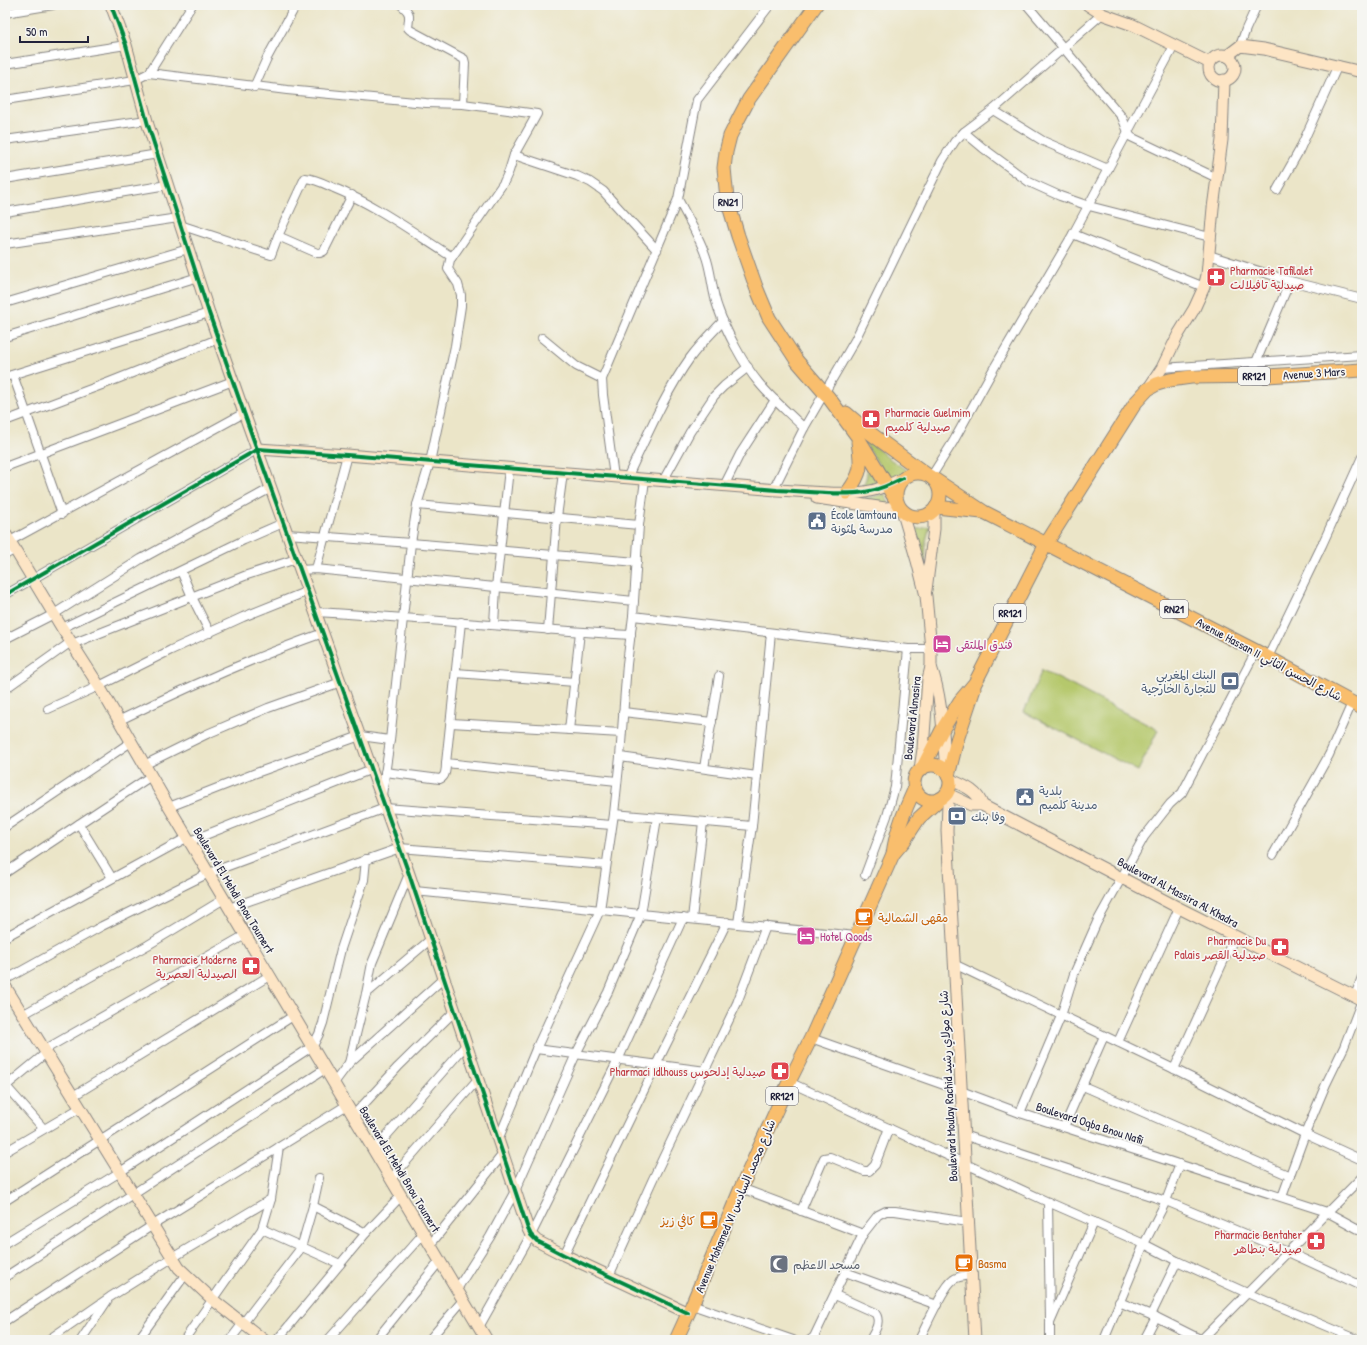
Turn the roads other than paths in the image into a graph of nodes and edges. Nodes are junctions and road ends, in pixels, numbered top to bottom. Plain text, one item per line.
1 (54, 5) edge
2 (111, 5) edge
3 (192, 5) edge
4 (296, 5) edge
5 (401, 5) edge
6 (770, 5) edge
7 (816, 5) edge
8 (1026, 5) edge
9 (1088, 5) edge
10 (1257, 5) edge
11 (5, 13) edge
12 (1102, 14) junction
13 (126, 45) junction
14 (1174, 46) junction
15 (1240, 46) junction
16 (1063, 48) junction
17 (1227, 56) junction
18 (1210, 63) junction
19 (5, 64) edge
20 (1338, 65) junction
21 (1362, 72) edge
22 (149, 73) junction
23 (136, 80) junction
24 (1224, 80) junction
25 (254, 86) junction
26 (5, 100) edge
27 (463, 104) junction
28 (994, 110) junction
29 (147, 120) junction
30 (964, 132) junction
31 (1128, 132) junction
32 (5, 140) edge
33 (158, 154) junction
34 (514, 156) junction
35 (1108, 168) junction
36 (5, 178) edge
37 (1217, 178) junction
38 (167, 185) junction
39 (1277, 190) dead end
40 (352, 195) junction
41 (678, 199) junction
42 (1089, 206) junction
43 (5, 212) edge
44 (179, 222) junction
45 (1073, 234) junction
46 (278, 236) junction
47 (1210, 237) junction
48 (5, 244) edge
49 (188, 249) junction
50 (657, 250) junction
51 (1209, 255) junction
52 (452, 257) junction
53 (198, 277) junction
54 (1290, 281) junction
55 (1204, 287) junction
56 (1362, 298) edge
57 (5, 303) edge
58 (209, 313) junction
59 (723, 321) junction
60 (5, 337) edge
61 (542, 338) dead end
62 (218, 339) junction
63 (1362, 356) edge
64 (1256, 362) junction
65 (748, 367) junction
66 (1162, 368) junction
67 (1362, 370) edge
68 (9, 376) edge
69 (1253, 376) junction
70 (602, 380) junction
71 (233, 381) junction
72 (1148, 389) junction
73 (827, 396) junction
74 (774, 400) junction
75 (26, 412) junction
76 (244, 413) junction
77 (5, 421) edge
78 (804, 428) junction
79 (857, 436) junction
80 (258, 450) junction
81 (42, 454) junction
82 (347, 455) junction
83 (1362, 457) edge
84 (430, 462) junction
85 (5, 467) edge
86 (509, 468) junction
87 (563, 473) junction
88 (614, 477) junction
89 (930, 477) junction
90 (627, 478) junction
91 (903, 478) junction
92 (645, 480) junction
93 (663, 481) junction
94 (724, 486) junction
95 (886, 486) junction
96 (271, 488) junction
97 (775, 490) junction
98 (846, 493) junction
99 (417, 506) junction
100 (899, 507) junction
101 (935, 508) junction
102 (504, 512) junction
103 (984, 512) junction
104 (62, 514) junction
105 (557, 517) junction
106 (283, 523) junction
107 (639, 525) junction
108 (287, 534) junction
109 (325, 537) junction
110 (411, 543) junction
111 (1046, 544) junction
112 (9, 545) edge
113 (501, 551) junction
114 (554, 555) junction
115 (637, 562) junction
116 (298, 564) junction
117 (316, 569) junction
118 (181, 571) junction
119 (407, 578) junction
120 (33, 579) junction
121 (496, 586) junction
122 (308, 591) junction
123 (552, 592) junction
124 (5, 595) edge
125 (926, 596) junction
126 (192, 597) junction
127 (634, 601) junction
128 (315, 612) junction
129 (54, 614) junction
130 (633, 616) junction
131 (402, 617) junction
132 (461, 622) junction
133 (494, 625) junction
134 (62, 628) junction
135 (548, 630) junction
136 (323, 632) junction
137 (580, 632) junction
138 (210, 633) junction
139 (771, 633) junction
140 (630, 635) junction
141 (5, 639) edge
142 (71, 643) junction
143 (908, 649) junction
144 (931, 649) junction
145 (1262, 654) junction
146 (931, 667) junction
147 (456, 673) junction
148 (719, 676) dead end
149 (341, 682) junction
150 (575, 682) junction
151 (975, 683) junction
152 (99, 686) junction
153 (5, 689) edge
154 (1357, 706) edge
155 (48, 709) dead end
156 (623, 712) junction
157 (118, 721) junction
158 (712, 722) junction
159 (451, 723) junction
160 (569, 730) junction
161 (942, 730) junction
162 (621, 733) junction
163 (360, 736) junction
164 (390, 740) junction
165 (131, 742) junction
166 (620, 757) junction
167 (446, 763) junction
168 (144, 764) junction
169 (704, 768) junction
170 (372, 769) junction
171 (921, 770) junction
172 (385, 772) junction
173 (151, 776) junction
174 (757, 776) junction
175 (948, 776) junction
176 (617, 782) junction
177 (915, 788) junction
178 (939, 799) junction
179 (383, 803) junction
180 (967, 804) junction
181 (982, 805) junction
182 (169, 807) junction
183 (948, 813) junction
184 (614, 814) junction
185 (657, 818) junction
186 (703, 822) junction
187 (79, 824) junction
188 (6, 825) edge
189 (612, 825) junction
190 (752, 826) junction
191 (947, 831) junction
192 (189, 839) junction
193 (400, 848) junction
194 (893, 854) junction
195 (1274, 855) dead end
196 (366, 859) junction
197 (606, 865) junction
198 (5, 873) edge
199 (209, 873) junction
200 (409, 874) junction
201 (865, 875) dead end
202 (1122, 877) junction
203 (112, 878) junction
204 (415, 891) junction
205 (226, 904) junction
206 (1179, 908) junction
207 (600, 910) junction
208 (641, 914) junction
209 (683, 918) junction
210 (692, 919) junction
211 (727, 922) junction
212 (738, 923) junction
213 (766, 926) junction
214 (245, 935) junction
215 (856, 936) junction
216 (1235, 936) junction
217 (5, 937) edge
218 (430, 939) junction
219 (954, 964) junction
220 (269, 976) junction
221 (1362, 977) edge
222 (444, 978) junction
223 (5, 980) edge
224 (5, 986) edge
225 (366, 994) junction
226 (1360, 999) edge
227 (455, 1011) junction
228 (22, 1015) junction
229 (294, 1016) junction
230 (1060, 1016) junction
231 (1104, 1036) junction
232 (811, 1038) junction
233 (1118, 1042) junction
234 (466, 1045) junction
235 (313, 1046) junction
236 (536, 1049) junction
237 (45, 1051) junction
238 (576, 1054) junction
239 (618, 1060) junction
240 (349, 1063) junction
241 (656, 1064) junction
242 (325, 1069) junction
243 (1174, 1069) junction
244 (706, 1071) junction
245 (478, 1079) junction
246 (789, 1082) junction
247 (334, 1083) junction
248 (1083, 1086) junction
249 (7, 1090) edge
250 (961, 1091) junction
251 (73, 1096) junction
252 (347, 1105) junction
253 (80, 1108) junction
254 (1020, 1113) junction
255 (353, 1116) junction
256 (44, 1128) junction
257 (889, 1128) junction
258 (1064, 1128) junction
259 (1305, 1134) junction
260 (963, 1135) junction
261 (498, 1140) junction
262 (100, 1141) junction
263 (279, 1148) junction
264 (374, 1150) junction
265 (5, 1152) edge
266 (503, 1154) junction
267 (1362, 1160) edge
268 (965, 1164) junction
269 (1180, 1164) junction
270 (120, 1172) junction
271 (1290, 1176) junction
272 (1362, 1177) edge
273 (319, 1178) dead end
274 (391, 1179) junction
275 (741, 1188) junction
276 (515, 1191) junction
277 (134, 1194) junction
278 (402, 1196) junction
279 (1282, 1197) junction
280 (271, 1199) junction
281 (5, 1201) edge
282 (1166, 1201) junction
283 (1048, 1202) junction
284 (313, 1206) junction
285 (801, 1211) junction
286 (1327, 1212) junction
287 (968, 1222) junction
288 (1094, 1222) junction
289 (153, 1226) junction
290 (262, 1229) junction
291 (1362, 1231) edge
292 (366, 1233) junction
293 (423, 1234) junction
294 (863, 1234) junction
295 (531, 1235) junction
296 (5, 1243) edge
297 (1144, 1244) junction
298 (430, 1245) junction
299 (301, 1248) junction
300 (1288, 1252) junction
301 (564, 1255) junction
302 (172, 1258) junction
303 (1178, 1261) junction
304 (439, 1262) junction
305 (340, 1264) junction
306 (845, 1272) junction
307 (971, 1274) junction
308 (185, 1275) junction
309 (609, 1276) junction
310 (5, 1277) edge
311 (1362, 1286) edge
312 (457, 1289) junction
313 (1247, 1293) junction
314 (835, 1295) junction
315 (110, 1297) junction
316 (212, 1299) junction
317 (463, 1300) junction
318 (1119, 1302) junction
319 (936, 1305) junction
320 (690, 1309) junction
321 (1154, 1316) junction
322 (5, 1321) edge
323 (243, 1323) junction
324 (1050, 1323) junction
325 (479, 1327) junction
326 (48, 1340) edge
327 (81, 1340) edge
328 (138, 1340) edge
329 (184, 1340) edge
330 (230, 1340) edge
331 (264, 1340) edge
332 (278, 1340) edge
333 (328, 1340) edge
334 (376, 1340) edge
335 (429, 1340) edge
336 (486, 1340) edge
337 (676, 1340) edge
338 (793, 1340) edge
339 (810, 1340) edge
340 (870, 1340) edge
341 (919, 1340) edge
342 (975, 1340) edge
343 (1050, 1340) edge
344 (1104, 1340) edge
345 (1144, 1340) edge
346 (1201, 1340) edge
347 (1359, 1340) edge

1 - 11 street
2 - 13 street
3 - 22 street
4 - 25 street
5 - 27 street
6 - 41 street
7 - 73 main road, RN21
8 - 16 street
9 - 12 street
10 - 15 street
12 - 14 street
12 - 16 street
13 - 19 street
13 - 23 street
14 - 18 street
14 - 31 street
15 - 17 street
15 - 20 street
16 - 28 street
16 - 31 street
17 - 18 street
17 - 24 street
18 - 24 street
20 - 21 street
20 - 39 street
22 - 23 street
22 - 25 street
23 - 26 street
23 - 29 street
24 - 37 street
25 - 27 street
27 - 34 street
28 - 30 street
28 - 35 street
29 - 32 street
29 - 33 street
30 - 42 street
30 - 73 street
31 - 35 street
31 - 37 street
33 - 36 street
33 - 38 street
34 - 50 street
34 - 52 street
35 - 42 street
37 - 47 street
38 - 43 street
38 - 44 street
40 - 46 street
40 - 46 street
40 - 52 street
41 - 50 street
41 - 59 street
42 - 45 street
42 - 47 street
44 - 46 street
44 - 48 street
44 - 49 street
45 - 55 street
45 - 89 street
47 - 51 street
49 - 53 street
49 - 57 street
50 - 70 street
51 - 54 street
51 - 55 street
52 - 84 street
53 - 58 street
53 - 60 street
54 - 56 street
54 - 64 street
55 - 66 street
58 - 62 street
58 - 68 street
59 - 65 street
59 - 90 street
61 - 70 street
62 - 71 street
62 - 75 street
63 - 64 street
64 - 66 street
64 - 69 street
65 - 74 street
65 - 93 street
66 - 72 street
67 - 69 main road, Avenue 3 Mars / RR121
68 - 75 street
69 - 72 main road, Avenue 3 Mars / RR121
70 - 88 street
71 - 76 street
71 - 81 street
72 - 111 main road, RR121
73 - 78 street
73 - 79 main road, RN21
73 - 89 main road, RN21
74 - 78 street
74 - 94 street
75 - 77 street
75 - 81 street
76 - 80 street
76 - 104 street
78 - 97 street
79 - 95 main road, RN21
79 - 98 main road
80 - 82 street
80 - 96 street
80 - 120 street
81 - 85 street
81 - 104 street
82 - 84 street
82 - 109 street
83 - 145 street
84 - 86 street
84 - 99 street
86 - 87 street
86 - 102 street
87 - 88 street
87 - 105 street
88 - 90 street
89 - 91 main road
89 - 101 main road
89 - 103 main road, Avenue Hassan II شارع الحسن الثاني / RN21
90 - 92 street
91 - 95 street
91 - 100 main road
92 - 93 street
92 - 107 street
93 - 94 street
94 - 97 street
95 - 98 street
95 - 100 main road, RN21
96 - 106 street
96 - 129 street
97 - 98 street
97 - 100 street
99 - 102 street
99 - 110 street
100 - 101 main road, RN21
100 - 125 street
101 - 103 main road, Avenue Hassan II شارع الحسن الثاني / RN21
101 - 125 street
102 - 105 street
102 - 113 street
103 - 111 main road, Avenue Hassan II شارع الحسن الثاني / RN21
104 - 112 street
105 - 107 street
105 - 114 street
106 - 108 street
106 - 118 street
107 - 115 street
108 - 109 street
108 - 116 street
109 - 110 street
109 - 117 street
110 - 113 street
110 - 119 street
111 - 145 main road, Avenue Hassan II شارع الحسن الثاني / RN21
111 - 151 main road, RR121
112 - 120 street, Boulevard El Mehdi Bnou Toumert
113 - 114 street
113 - 121 street
114 - 115 street
114 - 123 street
115 - 127 street
116 - 117 street
116 - 122 street
116 - 126 street
117 - 119 street
118 - 126 street
118 - 134 street
119 - 121 street
119 - 131 street
120 - 124 street
120 - 129 street, Boulevard El Mehdi Bnou Toumert
121 - 123 street
121 - 133 street
122 - 128 street
122 - 138 street
123 - 127 street
123 - 135 street
125 - 144 street, Boulevard Almasira
126 - 138 street
126 - 142 street
127 - 130 street
128 - 131 street
128 - 136 street
129 - 134 street, Boulevard El Mehdi Bnou Toumert
129 - 141 street
130 - 139 street
130 - 140 street
131 - 132 street
131 - 164 street
132 - 133 street
132 - 147 street
133 - 135 street
134 - 142 street, Boulevard El Mehdi Bnou Toumert
135 - 137 street
136 - 149 street
136 - 157 street
137 - 140 street
137 - 150 street
138 - 152 street
139 - 143 street
139 - 174 street
140 - 156 street
142 - 152 street, Boulevard El Mehdi Bnou Toumert
142 - 153 street
143 - 144 street
143 - 201 street
144 - 146 street, Boulevard Almasira
145 - 154 main road, Avenue Hassan II شارع الحسن الثاني / RN21
145 - 202 street
146 - 161 street, Boulevard Almasira
146 - 171 street, Boulevard Almasira
147 - 150 street
147 - 159 street
148 - 158 street
149 - 163 street
149 - 168 street
150 - 160 street
151 - 161 main road, RR121
151 - 175 main road, RR121
152 - 155 street
152 - 157 street, Boulevard El Mehdi Bnou Toumert
154 - 195 street
156 - 158 street
156 - 162 street
157 - 165 street, Boulevard El Mehdi Bnou Toumert
158 - 169 street
159 - 160 street
159 - 167 street
160 - 162 street
161 - 171 main road, RR121
161 - 175 street, Boulevard Almasira
162 - 166 street
163 - 164 street
163 - 170 street
163 - 182 street
164 - 172 street
165 - 168 street, Boulevard El Mehdi Bnou Toumert
165 - 188 street
166 - 169 street
166 - 176 street
167 - 172 street
167 - 176 street
168 - 173 street, Boulevard El Mehdi Bnou Toumert
169 - 174 street
170 - 179 street
170 - 192 street
171 - 175 main road
171 - 177 main road, RR121
172 - 179 street
173 - 182 street, Boulevard El Mehdi Bnou Toumert
173 - 187 street
174 - 190 street
175 - 178 main road, RR121
175 - 181 street, Boulevard Al Massira Al Khadra
176 - 184 street
177 - 178 main road
177 - 194 main road, Avenue Mohamed VI شارع محمد السادس / RR121
178 - 180 street, Boulevard Al Massira Al Khadra
178 - 183 street, Boulevard Moulay Rachid شارع مولاي رشيد
178 - 191 street, Boulevard Moulay Rachid شارع مولاي رشيد
178 - 194 main road, Avenue Mohamed VI شارع محمد السادس / RR121
179 - 189 street
179 - 193 street
179 - 199 street
180 - 181 street, Boulevard Al Massira Al Khadra
180 - 183 street
181 - 202 street, Boulevard Al Massira Al Khadra
182 - 192 street, Boulevard El Mehdi Bnou Toumert
183 - 191 street, Boulevard Moulay Rachid شارع مولاي رشيد
184 - 185 street
184 - 189 street
185 - 186 street
185 - 208 street
186 - 190 street
186 - 210 street
187 - 198 street
187 - 203 street
189 - 197 street
190 - 212 street
191 - 219 street, Boulevard Moulay Rachid شارع مولاي رشيد
192 - 199 street, Boulevard El Mehdi Bnou Toumert
192 - 203 street
193 - 196 street
193 - 197 street
193 - 200 street
194 - 215 main road, Avenue Mohamed VI شارع محمد السادس / RR121
196 - 205 street
196 - 235 street
197 - 207 street
199 - 205 street, Boulevard El Mehdi Bnou Toumert
199 - 223 street
200 - 204 street
200 - 225 street
202 - 206 street, Boulevard Al Massira Al Khadra
202 - 230 street
203 - 217 street
204 - 207 street
204 - 218 street
205 - 214 street, Boulevard El Mehdi Bnou Toumert
205 - 228 street
206 - 216 street, Boulevard Al Massira Al Khadra
206 - 233 street
207 - 208 street
207 - 236 street
208 - 209 street
208 - 238 street
209 - 210 street
209 - 239 street
210 - 211 street
211 - 212 street
211 - 241 street
212 - 213 street
213 - 215 street
213 - 244 street
214 - 220 street, Boulevard El Mehdi Bnou Toumert
214 - 237 street
215 - 232 main road, Avenue Mohamed VI شارع محمد السادس / RR121
216 - 226 street, Boulevard Al Massira Al Khadra
216 - 243 street
218 - 222 street
218 - 225 street
219 - 230 street
219 - 250 street, Boulevard Moulay Rachid شارع مولاي رشيد
220 - 229 street, Boulevard El Mehdi Bnou Toumert
220 - 251 street
221 - 226 street
222 - 227 street
222 - 240 street
224 - 228 street
225 - 240 street
226 - 259 street
227 - 234 street
227 - 255 street
228 - 237 street
229 - 235 street, Boulevard El Mehdi Bnou Toumert
229 - 262 street
230 - 231 street
230 - 254 street
231 - 233 street
231 - 248 street
232 - 246 main road, Avenue Mohamed VI شارع محمد السادس / RR121
232 - 250 street, Boulevard Oqba Bnou Nafii
233 - 243 street
234 - 245 street
234 - 264 street
235 - 242 street, Boulevard El Mehdi Bnou Toumert
235 - 270 street
236 - 238 street
236 - 261 street
237 - 249 street
237 - 251 street
238 - 239 street
238 - 276 street
239 - 241 street
239 - 295 street
240 - 247 street
241 - 244 street
241 - 301 street
242 - 247 street, Boulevard El Mehdi Bnou Toumert
242 - 277 street
243 - 259 street
244 - 309 street
245 - 261 street
245 - 274 street
246 - 257 street
246 - 275 main road, Avenue Mohamed VI شارع محمد السادس / RR121
247 - 252 street, Boulevard El Mehdi Bnou Toumert
248 - 258 street
248 - 271 street
249 - 256 street
250 - 254 street, Boulevard Oqba Bnou Nafii
250 - 260 street, Boulevard Moulay Rachid شارع مولاي رشيد
251 - 253 street
252 - 255 street, Boulevard El Mehdi Bnou Toumert
252 - 263 street
253 - 256 street
253 - 262 street
254 - 258 street, Boulevard Oqba Bnou Nafii
255 - 264 street, Boulevard El Mehdi Bnou Toumert
256 - 265 street
257 - 268 street
257 - 285 street
258 - 269 street, Boulevard Oqba Bnou Nafii
259 - 267 street
259 - 271 street
260 - 268 street, Boulevard Moulay Rachid شارع مولاي رشيد
260 - 282 street
261 - 266 street
262 - 270 street
262 - 281 street
263 - 280 street
263 - 289 street
264 - 274 street, Boulevard El Mehdi Bnou Toumert
266 - 276 street
266 - 298 street
268 - 283 street
268 - 287 street, Boulevard Moulay Rachid شارع مولاي رشيد
269 - 279 street, Boulevard Oqba Bnou Nafii
269 - 282 street
270 - 277 street
270 - 296 street
271 - 279 street
272 - 286 street
273 - 284 street
274 - 278 street, Boulevard El Mehdi Bnou Toumert
275 - 285 street
275 - 320 main road, Avenue Mohamed VI شارع محمد السادس / RR121
276 - 295 street
276 - 312 street
277 - 289 street
277 - 310 street
278 - 292 street
278 - 293 street, Boulevard El Mehdi Bnou Toumert
279 - 286 street, Boulevard Oqba Bnou Nafii
280 - 290 street
280 - 302 street
282 - 297 street
282 - 300 street
283 - 288 street
283 - 324 street
284 - 292 street
284 - 299 street
285 - 294 street
286 - 291 street, Boulevard Oqba Bnou Nafii
286 - 300 street
287 - 294 street
287 - 307 street, Boulevard Moulay Rachid شارع مولاي رشيد
288 - 297 street
288 - 324 street
289 - 302 street
289 - 322 street
290 - 299 street
290 - 316 street
292 - 305 street
293 - 298 street, Boulevard El Mehdi Bnou Toumert
293 - 333 street
294 - 306 street
295 - 301 street
295 - 325 street
297 - 303 street
297 - 318 street
298 - 304 street, Boulevard El Mehdi Bnou Toumert
299 - 305 street
299 - 323 street
300 - 311 street
300 - 313 street
301 - 309 street
302 - 308 street
302 - 315 street
303 - 313 street
303 - 321 street
304 - 312 street, Boulevard El Mehdi Bnou Toumert
304 - 334 street
305 - 332 street
306 - 314 street
306 - 319 street
307 - 319 street
307 - 342 street, Boulevard Moulay Rachid شارع مولاي رشيد
308 - 316 street
308 - 328 street
309 - 320 street
312 - 317 street, Boulevard El Mehdi Bnou Toumert
313 - 346 street
313 - 347 street
314 - 339 street
314 - 340 street
315 - 326 street
315 - 327 street
316 - 323 street
316 - 329 street
317 - 325 street, Boulevard El Mehdi Bnou Toumert
317 - 335 street
318 - 321 street
318 - 344 street
319 - 341 street
320 - 337 main road, Avenue Mohamed VI شارع محمد السادس / RR121
320 - 338 street
321 - 345 street
321 - 346 street
323 - 330 street
323 - 331 street
324 - 343 street
325 - 336 street, Boulevard El Mehdi Bnou Toumert

